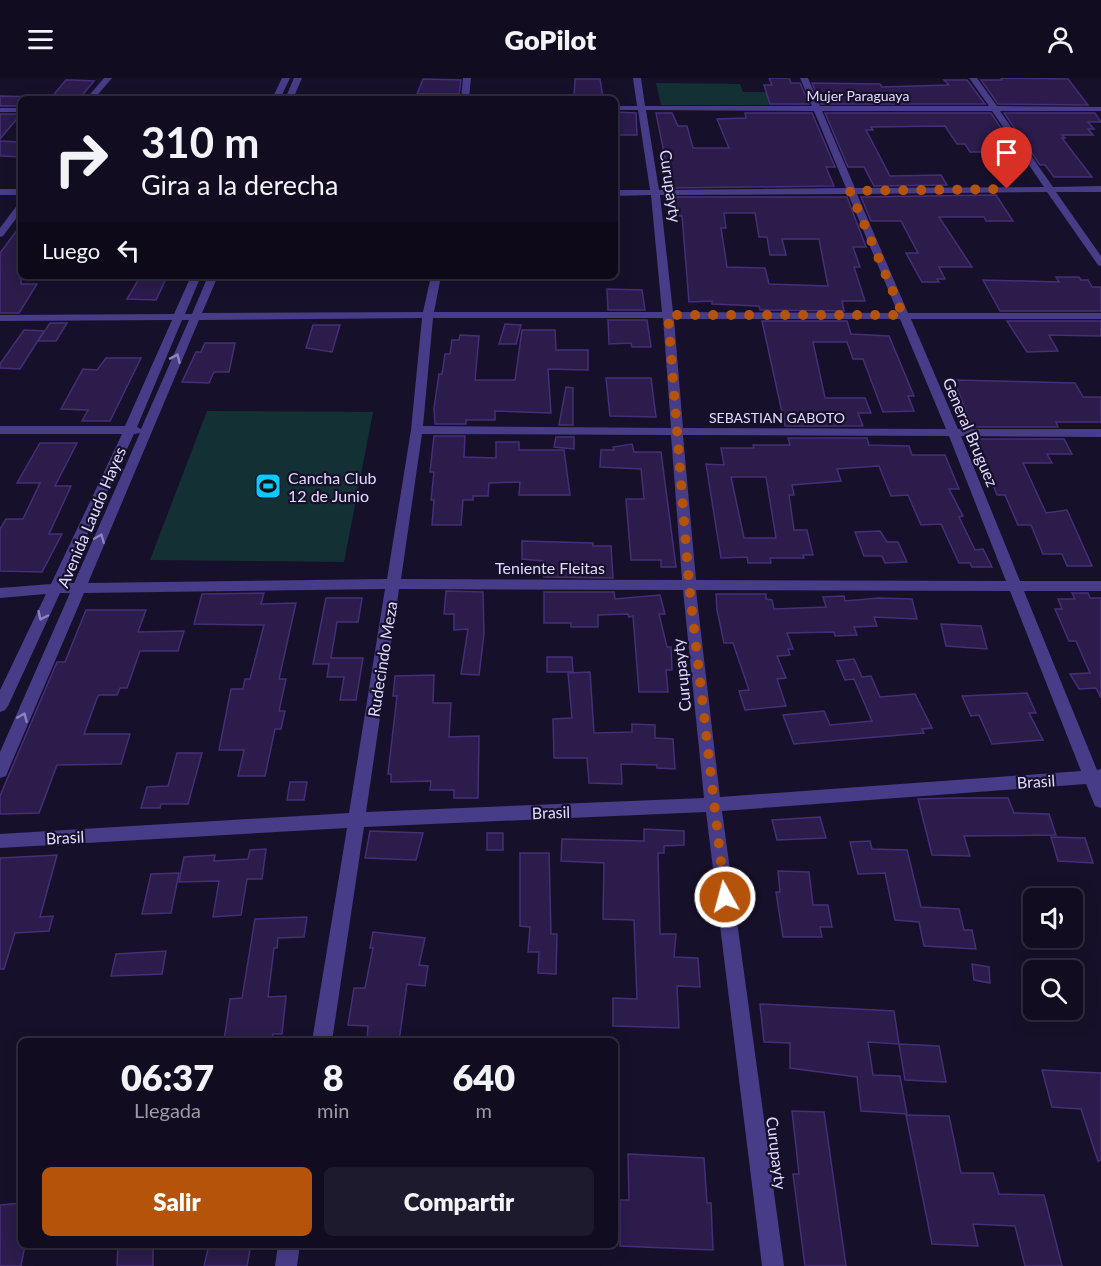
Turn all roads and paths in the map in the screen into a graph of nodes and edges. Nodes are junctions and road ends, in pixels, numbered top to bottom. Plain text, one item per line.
1 (108, 78) edge
2 (286, 78) edge
3 (298, 78) edge
4 (466, 78) edge
5 (637, 78) edge
6 (804, 78) edge
7 (973, 78) edge
8 (93, 96) edge
9 (277, 96) edge
10 (290, 96) edge
11 (465, 96) edge
12 (618, 108) edge
13 (640, 108) junction
14 (994, 108) junction
15 (1101, 108) edge
16 (817, 109) junction
17 (0, 110) edge
18 (18, 110) edge
19 (1052, 189) junction
20 (1101, 189) edge
21 (850, 191) junction
22 (0, 192) edge
23 (18, 192) edge
24 (618, 193) edge
25 (655, 193) junction
26 (18, 210) edge
27 (0, 234) edge
28 (1101, 263) edge
29 (195, 279) edge
30 (212, 279) edge
31 (435, 279) edge
32 (429, 315) junction
33 (668, 315) junction
34 (903, 315) junction
35 (1101, 316) edge
36 (0, 318) edge
37 (194, 318) junction
38 (176, 319) junction
39 (145, 429) junction
40 (0, 430) edge
41 (417, 430) junction
42 (129, 431) junction
43 (678, 431) junction
44 (954, 433) junction
45 (1101, 433) edge
46 (393, 584) junction
47 (689, 585) junction
48 (1016, 586) junction
49 (1101, 586) edge
50 (55, 588) junction
51 (79, 589) junction
52 (0, 592) edge
53 (0, 706) edge
54 (0, 771) edge
55 (1096, 776) edge
56 (1101, 801) edge
57 (713, 805) junction
58 (357, 820) junction
59 (0, 841) edge
60 (322, 1038) edge
61 (289, 1248) edge
62 (286, 1266) edge
63 (773, 1266) edge

1 - 8 street
2 - 9 street
3 - 10 street
4 - 11 street
5 - 13 street, Curupayty
6 - 16 street, General Bruguez
7 - 14 street
12 - 13 street, Mujer Paraguaya
13 - 16 street, Mujer Paraguaya
13 - 25 street, Curupayty
14 - 15 street, Mujer Paraguaya
14 - 16 street, Mujer Paraguaya
14 - 19 street
16 - 21 street, General Bruguez
17 - 18 street
19 - 20 street
19 - 21 street
19 - 28 street
21 - 25 street
21 - 34 street, General Bruguez
22 - 23 street
24 - 25 street
25 - 33 street, Curupayty
26 - 27 street
29 - 38 street, Avenida Laudo Hayes
30 - 37 street, Avenida Laudo Hayes
31 - 32 street, Rudecindo Meza
32 - 33 street
32 - 37 street
32 - 41 street, Rudecindo Meza
33 - 34 street
33 - 43 street, Curupayty
34 - 35 street
34 - 44 street, General Bruguez
36 - 38 street
37 - 38 street
39 -> 37 street, Avenida Laudo Hayes
38 - 42 street, Avenida Laudo Hayes
39 - 42 street
51 -> 39 street, Avenida Laudo Hayes
40 - 42 street
41 - 43 street, SEBASTIAN GABOTO
41 - 46 street, Rudecindo Meza
42 - 50 street, Avenida Laudo Hayes
43 - 44 street, SEBASTIAN GABOTO
43 - 47 street, Curupayty
44 - 45 street, SEBASTIAN GABOTO
44 - 48 street, General Bruguez
46 - 47 street, Teniente Fleitas
46 - 51 street, Teniente Fleitas
46 - 58 street, Rudecindo Meza
47 - 48 street, Teniente Fleitas
47 - 57 street, Curupayty
48 - 49 street, Teniente Fleitas
48 - 55 street, General Bruguez
50 - 51 street, Teniente Fleitas
50 - 52 street, Teniente Fleitas
50 -> 53 street, Avenida Laudo Hayes
54 -> 51 street, Avenida Laudo Hayes
55 - 56 street, General Bruguez
55 - 57 street, Brasil
57 - 58 street, Brasil
57 - 63 street, Curupayty
58 - 59 street, Brasil
58 - 60 street, Rudecindo Meza
61 - 62 street

